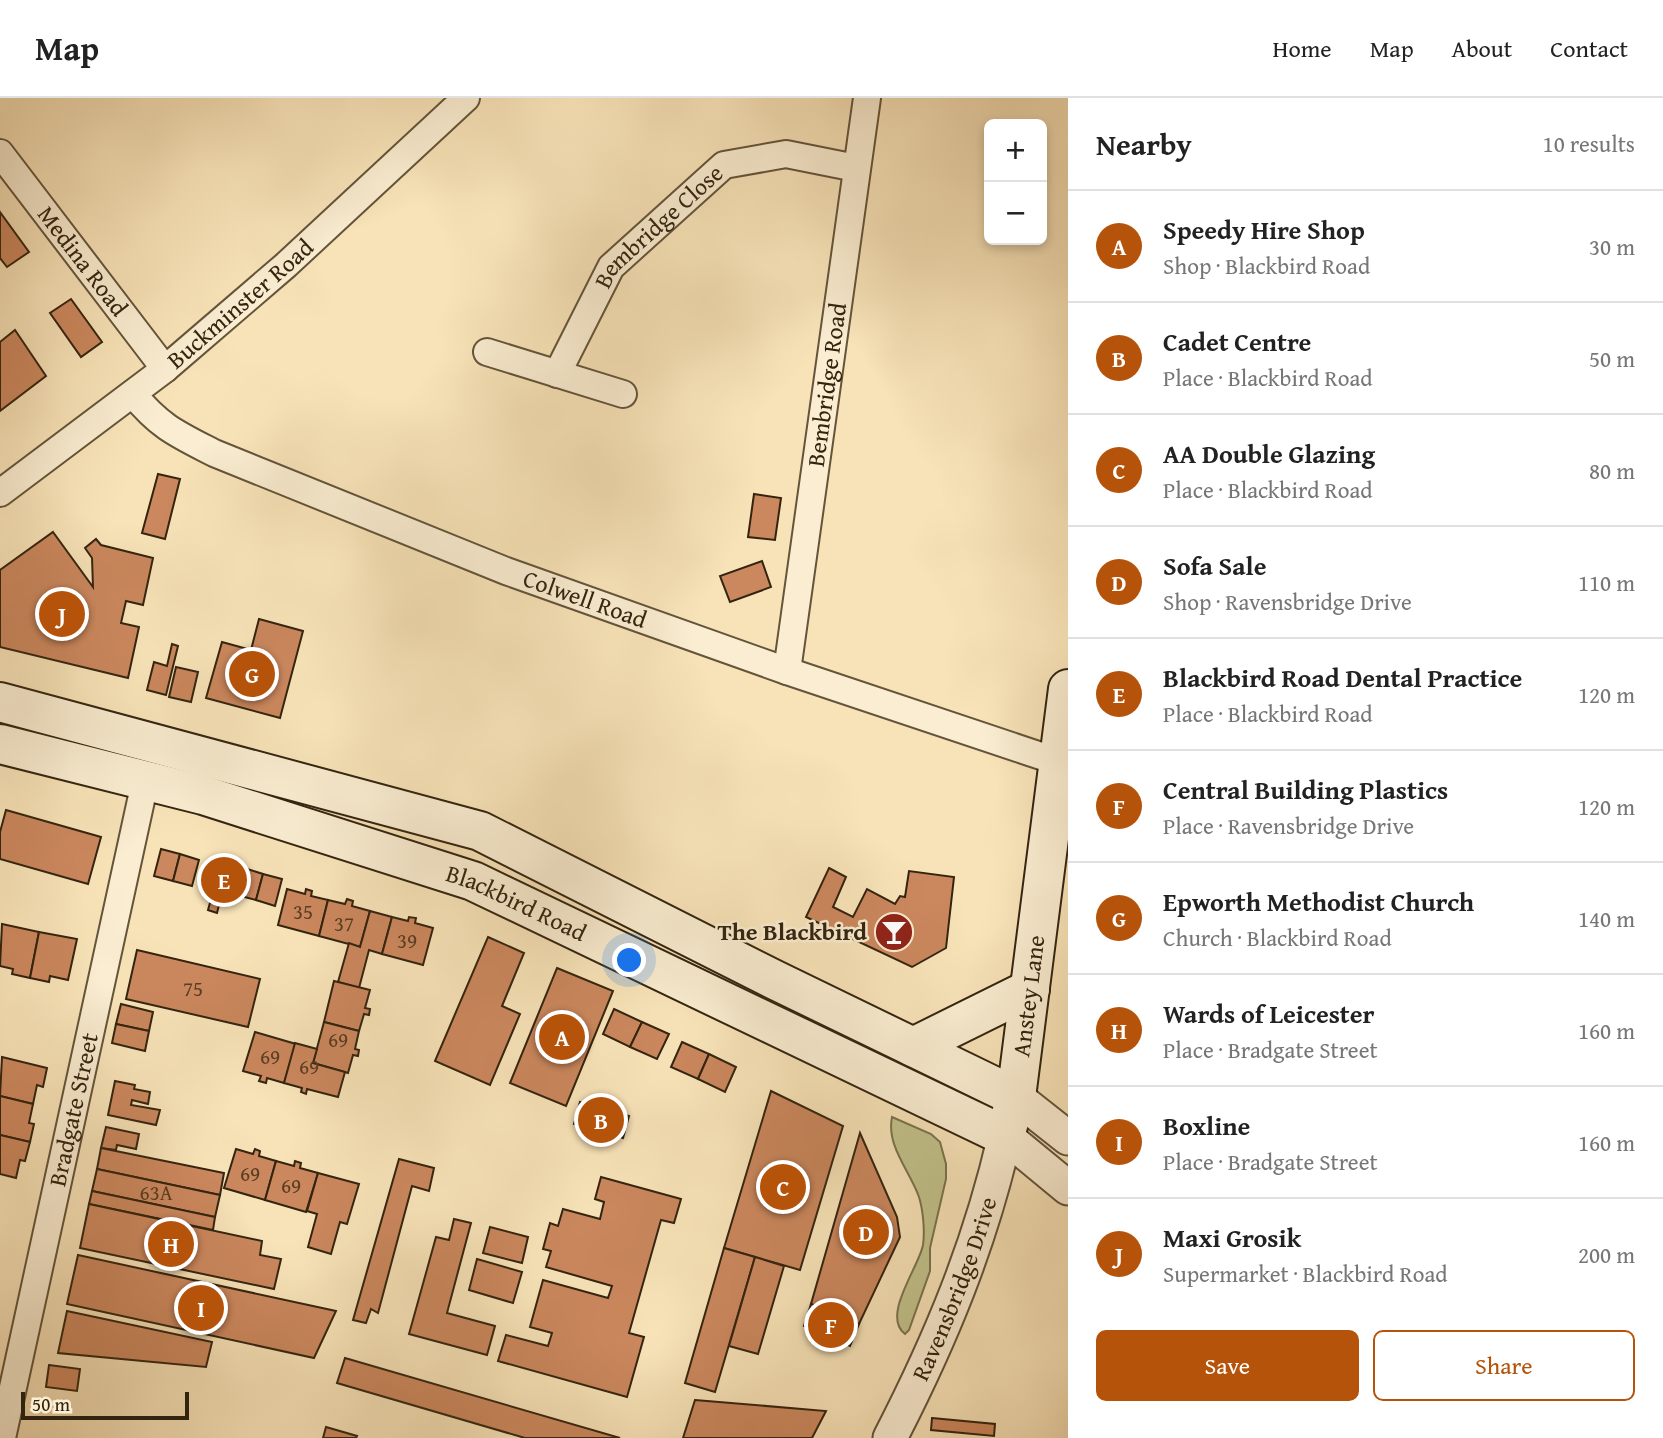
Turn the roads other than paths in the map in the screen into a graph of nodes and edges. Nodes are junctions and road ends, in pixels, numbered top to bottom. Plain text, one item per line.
1 (466, 98) edge
2 (867, 98) edge
3 (0, 153) edge
4 (856, 168) junction
5 (486, 352) dead end
6 (165, 369) junction
7 (557, 374) junction
8 (134, 394) junction
9 (623, 394) dead end
10 (0, 493) edge
11 (787, 671) junction
12 (1068, 689) edge
13 (0, 702) edge
14 (0, 744) edge
15 (1059, 762) junction
16 (274, 775) junction
17 (145, 782) junction
18 (268, 815) junction
19 (1030, 989) junction
20 (913, 1047) junction
21 (1016, 1097) junction
22 (1005, 1136) junction
23 (1068, 1138) edge
24 (1068, 1188) edge
25 (2, 1438) edge
26 (890, 1438) edge

1 - 6 street, Buckminster Road
2 - 4 street, Bembridge Road
3 - 6 street, Medina Road
4 - 7 street, Bembridge Close
4 - 11 street, Bembridge Road
5 - 7 street
6 - 8 street, Buckminster Road
7 - 9 street
8 - 10 street, Buckminster Road
8 - 11 street, Colwell Road
11 - 15 street, Colwell Road
12 - 15 main road, Anstey Lane
13 - 16 main road, Blackbird Road
14 - 17 main road, Blackbird Road
15 - 19 main road, Anstey Lane
16 - 18 street
16 - 20 main road, Blackbird Road
17 - 18 main road, Blackbird Road
17 - 25 street, Bradgate Street
18 - 22 main road, Blackbird Road
19 - 20 main road
19 - 21 main road, Anstey Lane
20 - 21 main road, Blackbird Road
21 - 22 main road, Anstey Lane
21 - 23 street, Blackbird Road
22 - 24 street, Blackbird Road
22 - 26 street, Ravensbridge Drive

